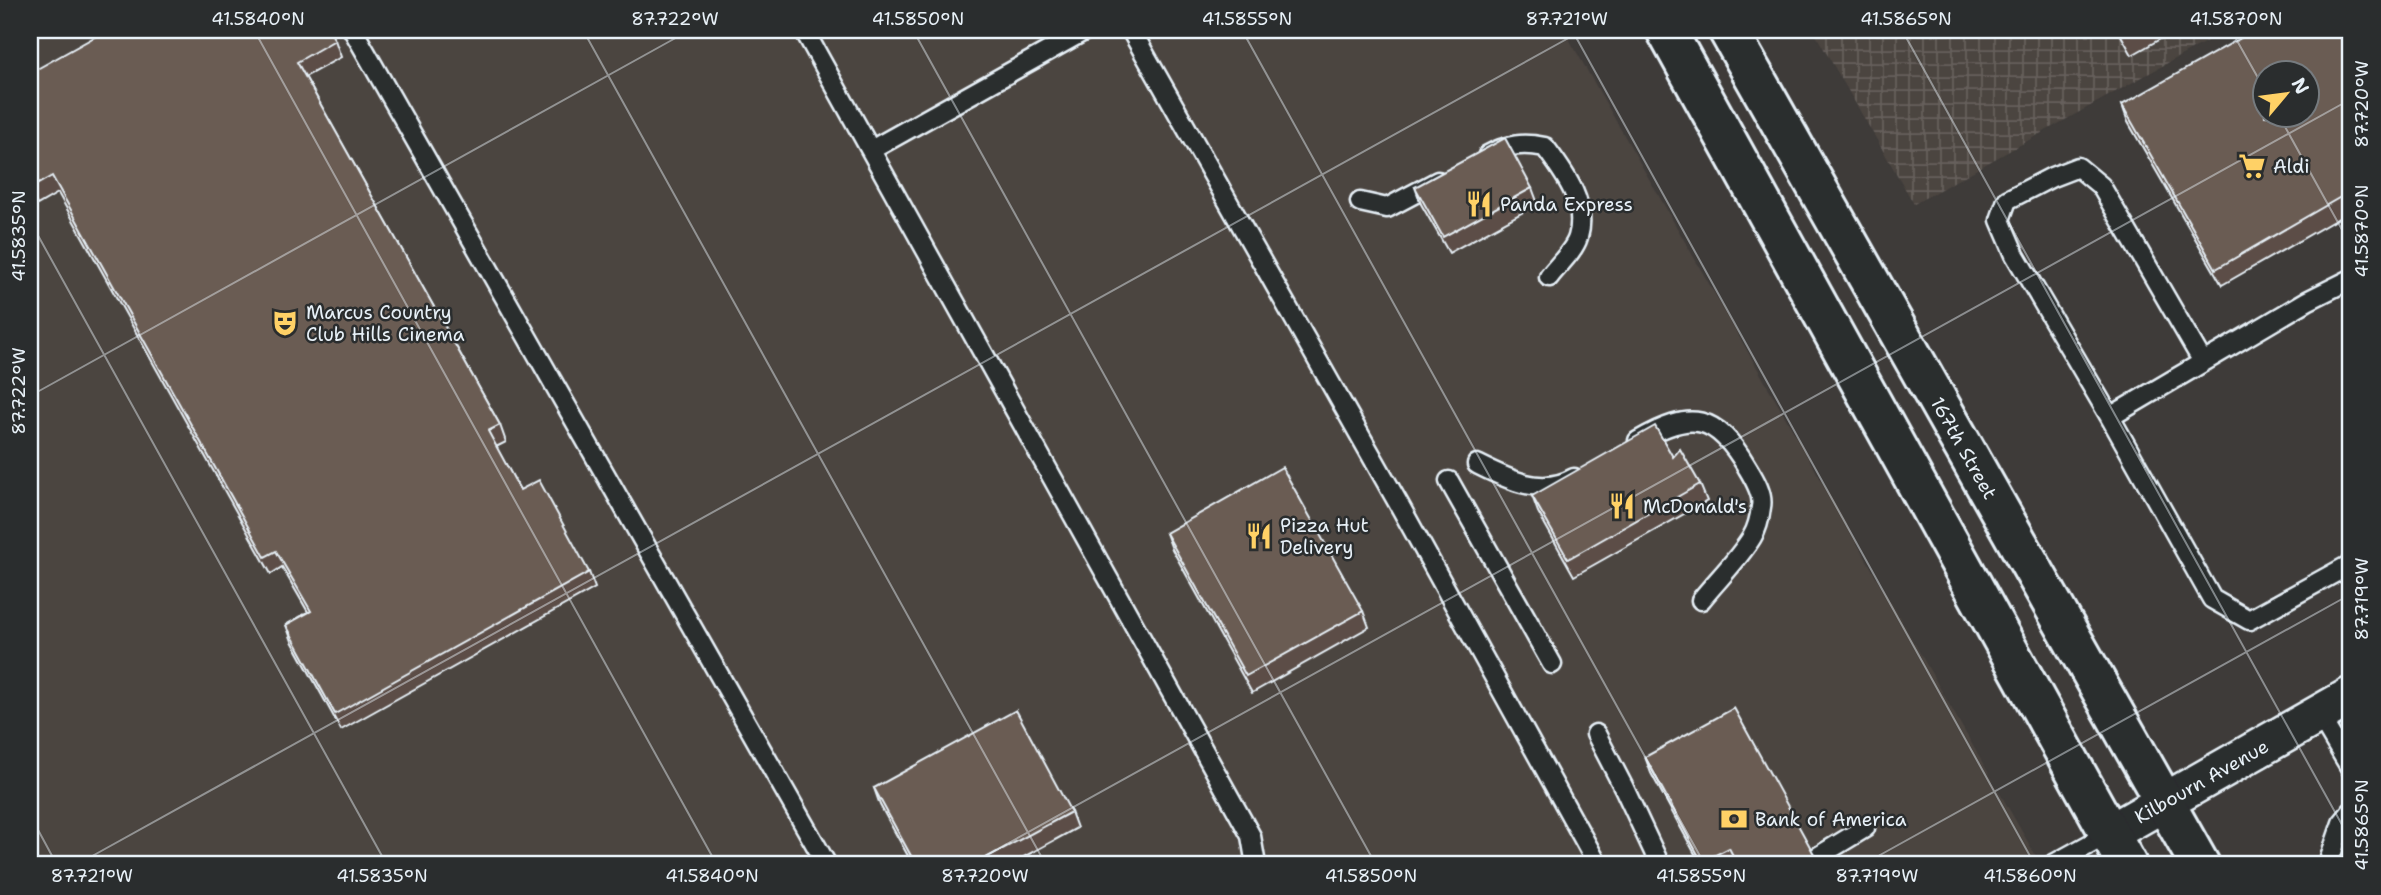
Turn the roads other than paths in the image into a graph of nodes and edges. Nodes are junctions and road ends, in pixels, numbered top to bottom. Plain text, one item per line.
1 (353, 30) edge
2 (804, 30) edge
3 (1086, 30) edge
4 (1131, 30) edge
5 (1666, 30) edge
6 (1728, 30) edge
7 (871, 150) junction
8 (1476, 161) edge
9 (1454, 172) edge
10 (1360, 202) dead end
11 (1549, 277) dead end
12 (2351, 279) edge
13 (2203, 362) junction
14 (2110, 417) junction
15 (1622, 450) edge
16 (1477, 464) dead end
17 (1587, 471) edge
18 (1449, 481) dead end
19 (2351, 565) edge
20 (1701, 600) dead end
21 (1552, 664) dead end
22 (2351, 696) edge
23 (2319, 715) junction
24 (1596, 734) dead end
25 (2351, 769) edge
26 (2165, 802) junction
27 (2351, 812) edge
28 (1865, 828) dead end
29 (2118, 849) edge
30 (827, 865) edge
31 (1256, 865) edge
32 (1598, 865) edge
33 (1660, 865) edge
34 (1804, 865) edge
35 (2052, 865) edge
36 (2200, 865) edge
37 (2332, 865) edge

1 - 30 lane
2 - 7 lane
3 - 7 lane
4 - 32 lane
5 - 29 main road
6 - 26 main road, 167th Street
7 - 31 lane
8 - 11 lane
9 - 10 lane
12 - 13 lane
13 - 14 lane
13 - 14 lane
14 - 19 lane
15 - 20 lane
16 - 17 lane
18 - 21 lane
22 - 23 street, Kilbourn Avenue
23 - 25 lane
23 - 26 street, Kilbourn Avenue
24 - 33 lane
26 - 29 street, Kilbourn Avenue
26 - 36 main road, 167th Street
27 - 37 lane
28 - 34 lane
29 - 35 lane, Kilbourn Avenue

